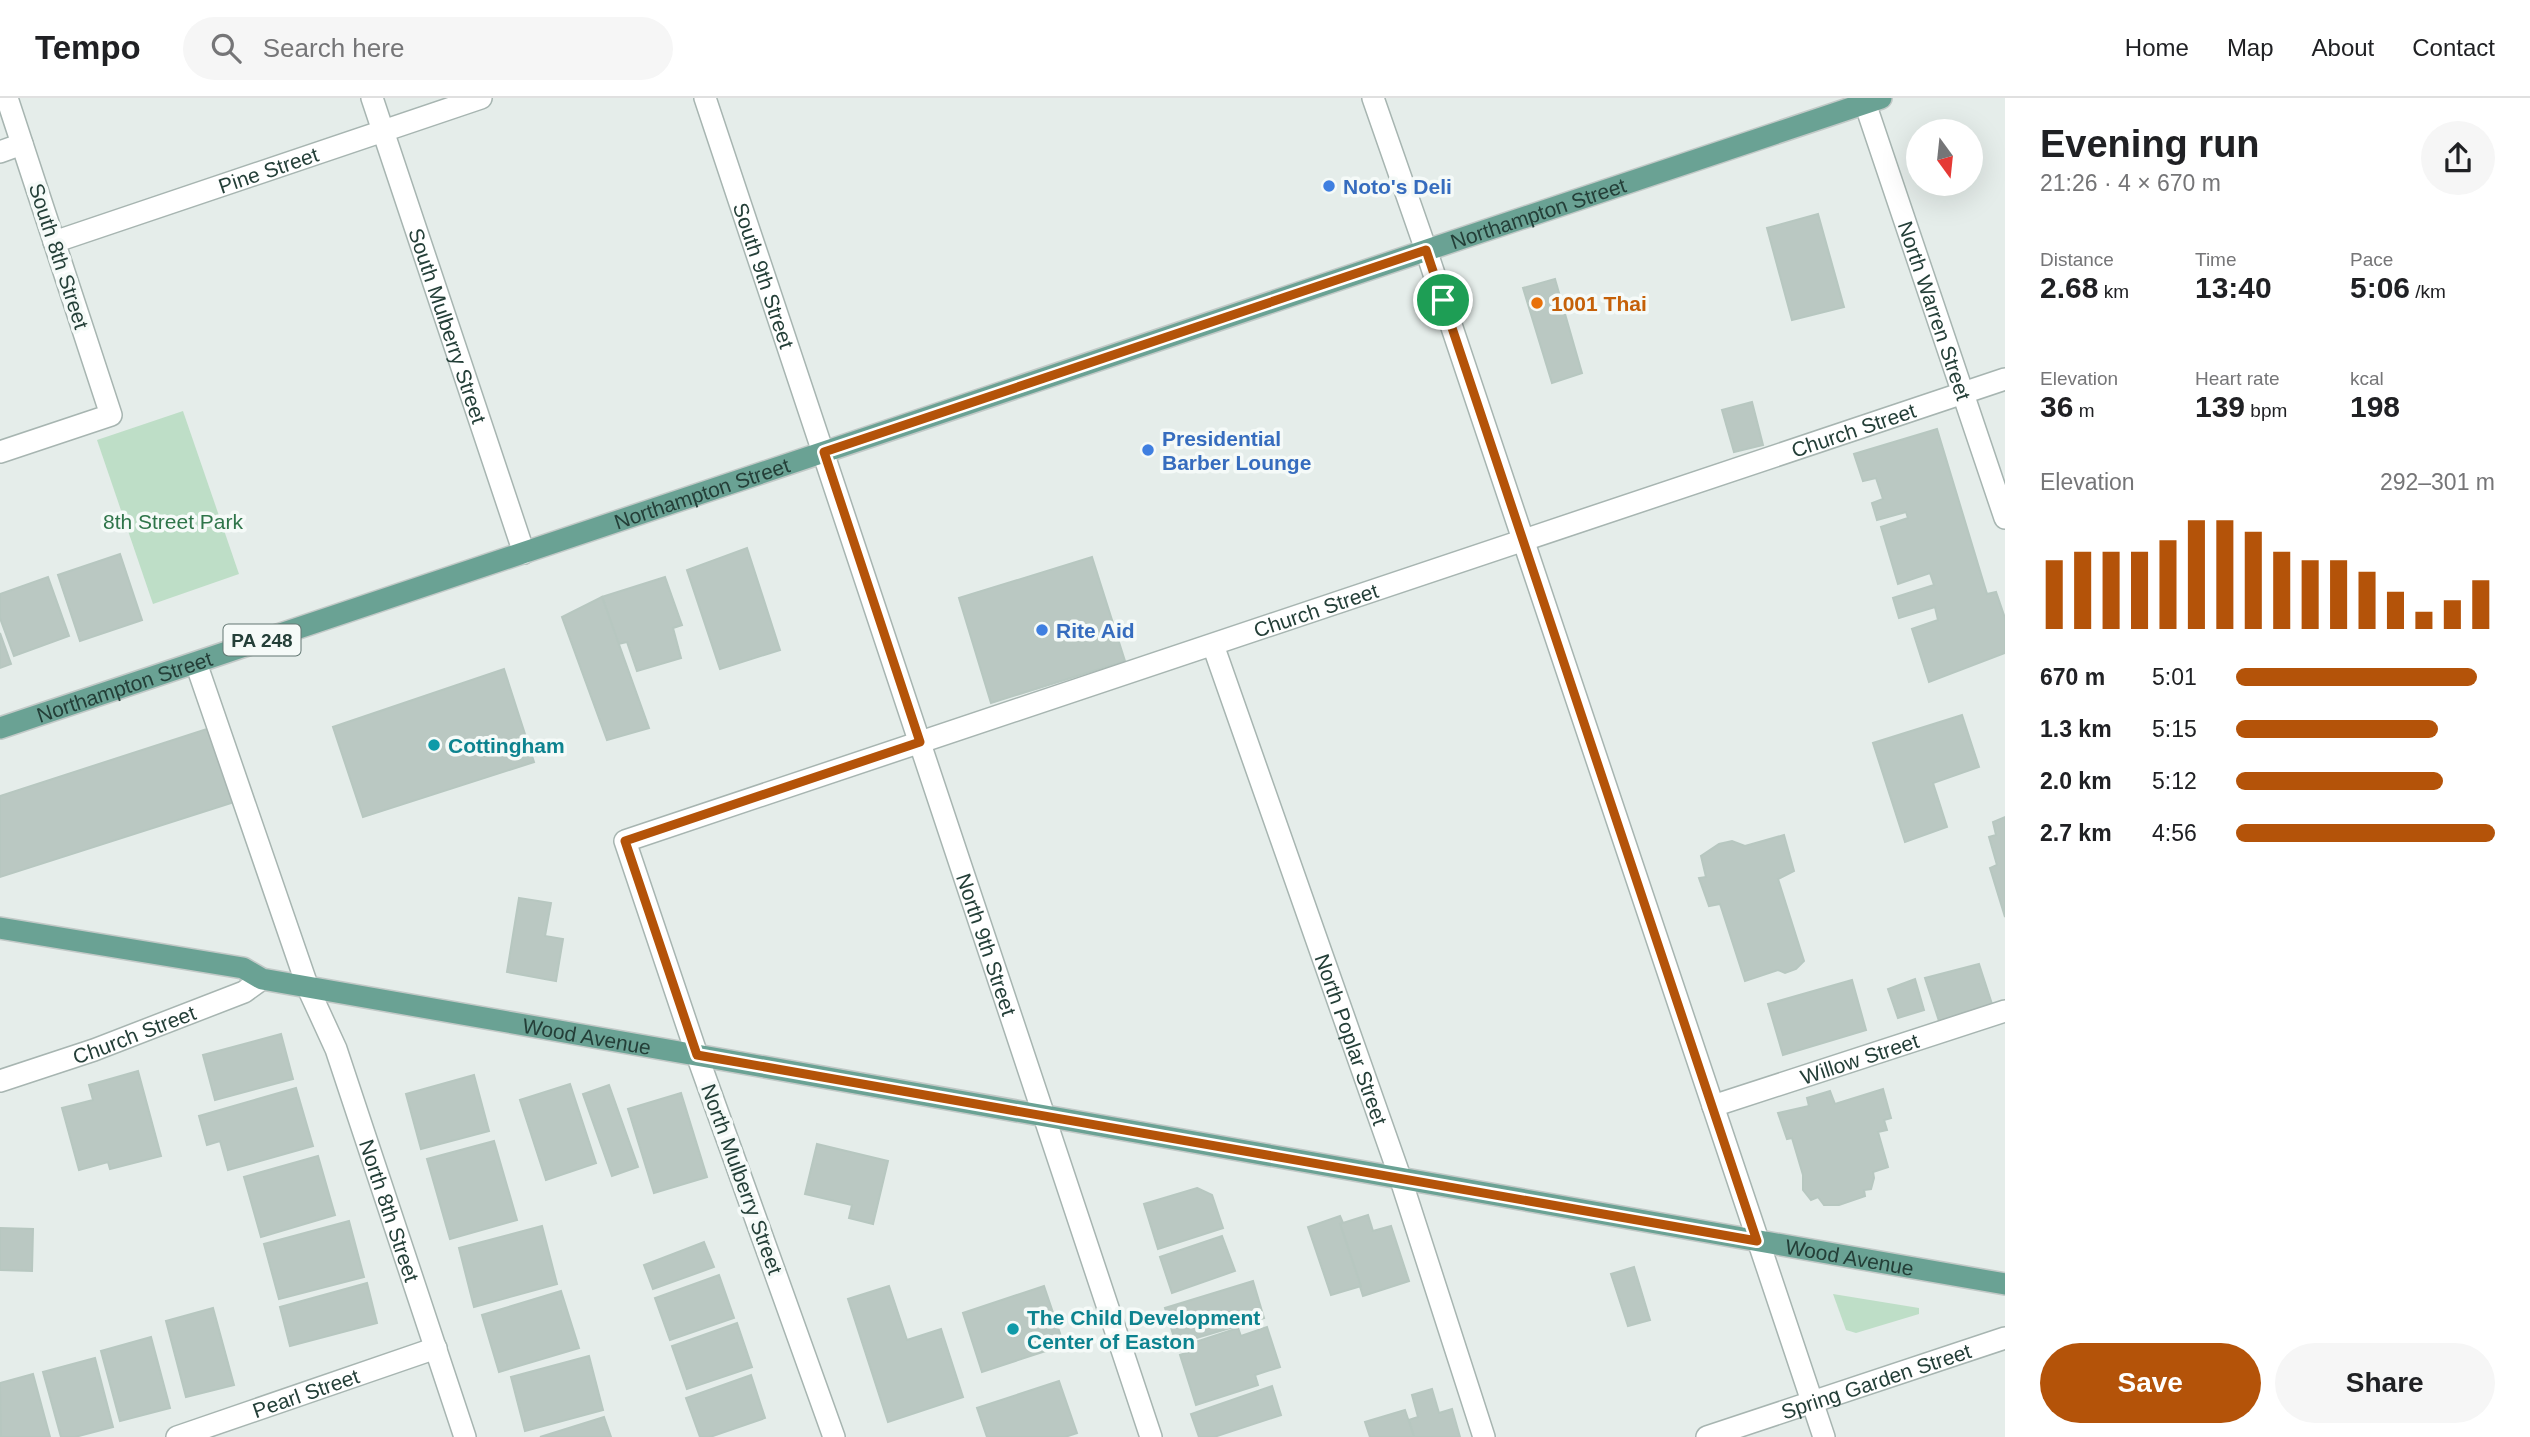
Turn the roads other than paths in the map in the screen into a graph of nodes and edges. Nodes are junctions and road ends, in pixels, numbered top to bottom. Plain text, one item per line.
1 (7, 98) edge
2 (372, 98) edge
3 (481, 98) edge
4 (705, 98) edge
5 (1373, 98) edge
6 (1873, 101) edge
7 (383, 131) junction
8 (22, 144) junction
9 (0, 152) edge
10 (54, 242) junction
11 (1426, 250) junction
12 (2005, 380) edge
13 (1963, 393) junction
14 (0, 452) edge
15 (824, 452) junction
16 (2005, 518) edge
17 (1523, 540) junction
18 (524, 552) junction
19 (1213, 645) junction
20 (196, 663) junction
21 (0, 728) edge
22 (920, 742) junction
23 (625, 841) joint
24 (0, 928) edge
25 (262, 979) junction
26 (2005, 1011) edge
27 (697, 1055) junction
28 (0, 1082) edge
29 (1713, 1107) junction
30 (1044, 1116) junction
31 (1400, 1177) junction
32 (1757, 1241) junction
33 (2005, 1284) edge
34 (2005, 1338) edge
35 (436, 1348) junction
36 (1812, 1402) junction
37 (177, 1437) edge
38 (465, 1437) edge
39 (834, 1437) edge
40 (1151, 1437) edge
41 (1483, 1437) edge
42 (1707, 1437) edge
43 (1824, 1437) edge

1 - 8 street, South 8th Street
2 - 7 street, South Mulberry Street
3 - 7 street, Pine Street
4 - 15 street, South 9th Street
5 - 11 street
6 - 11 main road, Northampton Street / PA 248
6 - 13 street, North Warren Street
7 - 10 street, Pine Street
7 - 18 street, South Mulberry Street
8 - 9 street
8 - 10 street, South 8th Street
10 - 14 street, South 8th Street
11 - 15 main road, Northampton Street / PA 248
11 - 17 street
12 - 13 street, Church Street
13 - 16 street, North Warren Street
13 - 17 street, Church Street
15 - 18 main road, Northampton Street / PA 248
15 - 22 street, North 9th Street
17 - 19 street, Church Street
17 - 29 street
18 - 20 main road, Northampton Street / PA 248
19 - 22 street, Church Street
19 - 31 street, North Poplar Street
20 - 21 main road, Northampton Street / PA 248
20 - 35 street, North 8th Street
22 - 23 street, Church Street
22 - 30 street, North 9th Street
23 - 27 street, North Mulberry Street
24 - 25 main road, Wood Avenue
25 - 27 main road, Wood Avenue
25 - 28 street, Church Street
26 - 29 street, Willow Street
27 - 30 main road, Wood Avenue
27 - 39 street, North Mulberry Street
29 - 32 street
30 - 31 main road, Wood Avenue
30 - 40 street, North 9th Street
31 - 32 main road, Wood Avenue
31 - 41 street, North Poplar Street
32 - 33 main road, Wood Avenue
32 - 36 street
34 - 36 street, Spring Garden Street
35 - 37 street, Pearl Street
35 - 38 street, North 8th Street
36 - 42 street, Spring Garden Street
36 - 43 street

